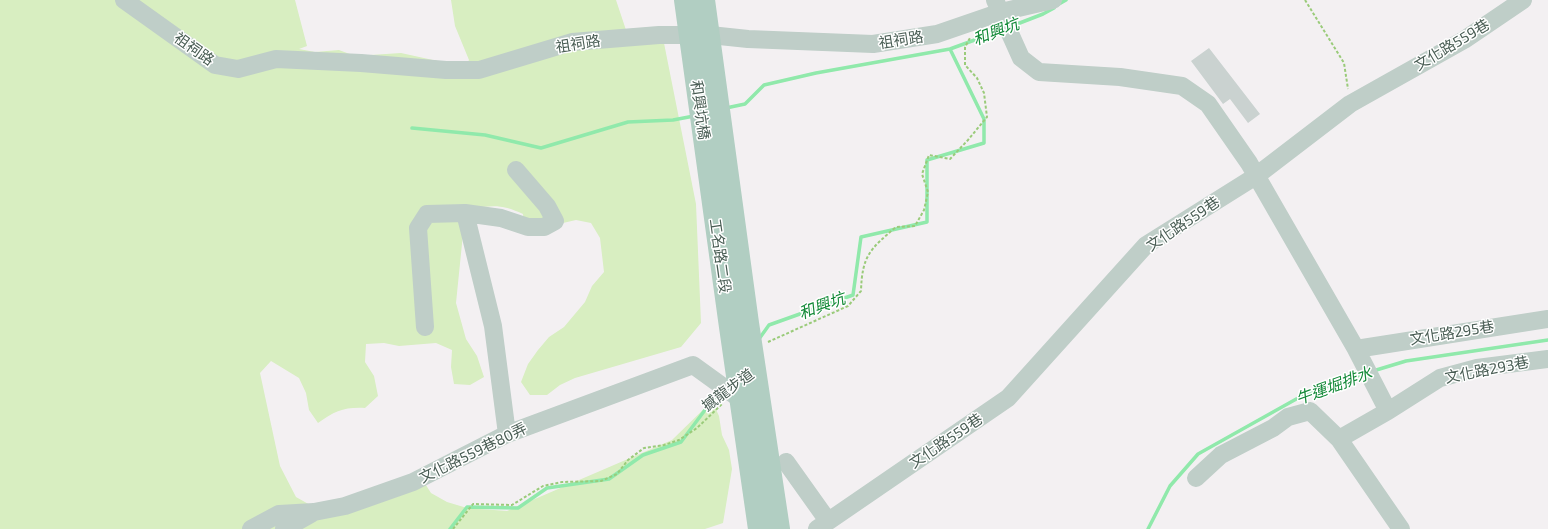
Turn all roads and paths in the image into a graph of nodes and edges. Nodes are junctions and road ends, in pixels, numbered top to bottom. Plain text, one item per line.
1 (124, 0) edge
2 (685, 0) edge
3 (704, 0) edge
4 (1053, 0) edge
5 (1304, 0) edge
6 (1523, 0) edge
7 (994, 10) edge
8 (700, 35) junction
9 (1350, 104) junction
10 (516, 170) dead end
11 (1256, 176) junction
12 (720, 184) joint
13 (465, 213) junction
14 (1548, 319) edge
15 (425, 328) dead end
16 (764, 344) dead end
17 (1356, 349) junction
18 (1548, 359) edge
19 (742, 398) junction
20 (1388, 411) junction
21 (507, 434) junction
22 (1338, 439) junction
23 (786, 462) dead end
24 (1196, 478) dead end
25 (314, 512) junction
26 (823, 525) edge
27 (250, 529) edge
28 (284, 529) edge
29 (453, 529) edge
30 (760, 529) edge
31 (779, 529) edge
32 (1401, 529) edge

1 - 8 lane, 祖祠路
2 - 8 main road
3 - 8 main road
4 - 7 lane, 祖祠路
5 - 9 path
6 - 9 lane, 文化路559巷
7 - 8 lane, 祖祠路
7 - 11 lane
7 - 16 path
8 - 12 main road, 和興坑橋
9 - 11 lane, 文化路559巷
10 - 13 lane
11 - 17 lane
11 - 26 lane, 文化路559巷
12 - 19 main road, 工名路二段
13 - 15 lane
13 - 21 lane
14 - 17 lane, 文化路295巷
17 - 20 lane
18 - 20 lane, 文化路293巷
19 - 21 lane, 文化路559巷80弄
19 - 29 path, 撼龍步道
19 - 30 main road
19 - 31 main road
20 - 22 lane, 文化路293巷
21 - 25 lane, 文化路559巷80弄
22 - 24 lane
22 - 32 lane
23 - 26 lane
25 - 27 lane, 文化路559巷80弄
25 - 28 lane

